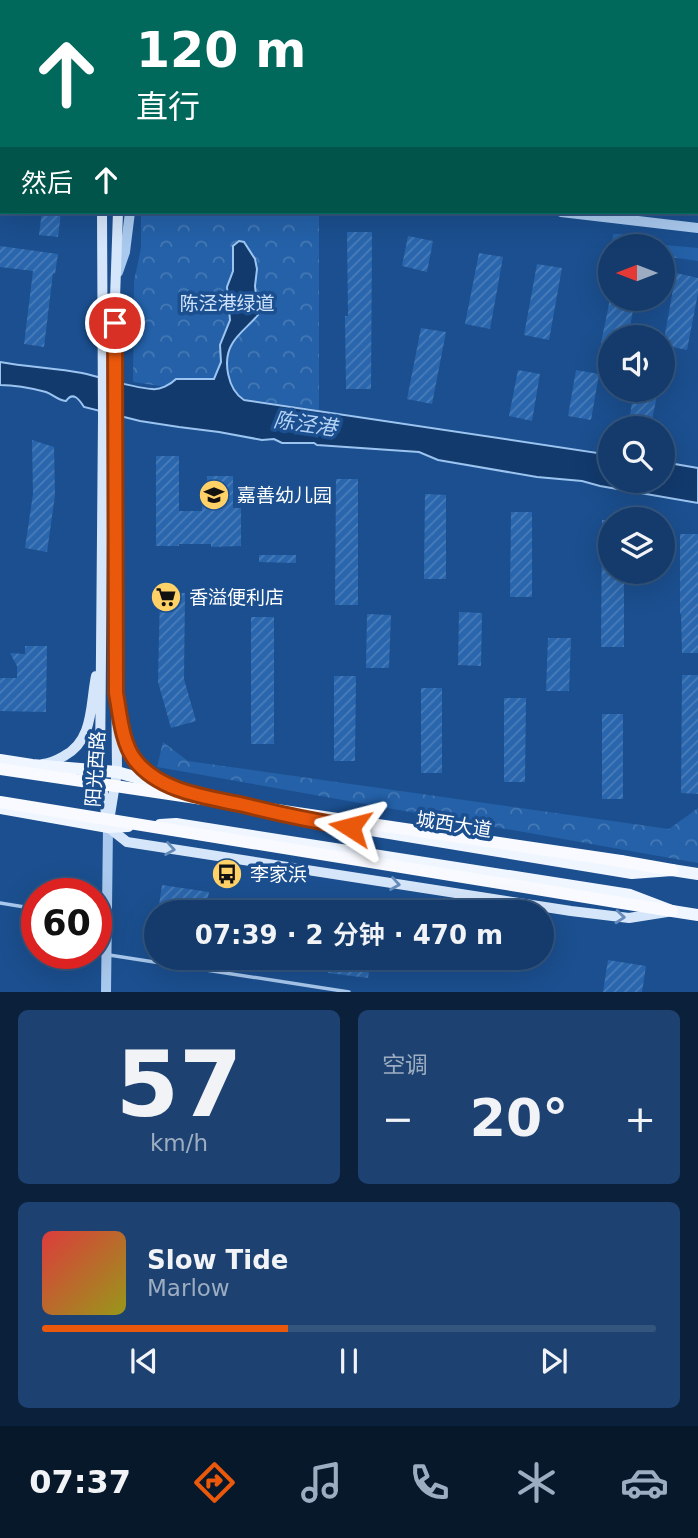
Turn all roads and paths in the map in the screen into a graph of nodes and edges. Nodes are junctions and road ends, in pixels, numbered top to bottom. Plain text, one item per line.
1 (100, 214) edge
2 (118, 214) edge
3 (130, 214) edge
4 (578, 214) edge
5 (698, 228) edge
6 (116, 275) junction
7 (109, 372) junction
8 (109, 419) junction
9 (102, 649) junction
10 (116, 693) junction
11 (0, 760) edge
12 (32, 765) junction
13 (0, 769) edge
14 (100, 771) junction
15 (117, 772) junction
16 (185, 792) junction
17 (0, 802) edge
18 (0, 808) edge
19 (108, 827) junction
20 (672, 870) junction
21 (698, 874) edge
22 (105, 878) edge
23 (0, 903) edge
24 (21, 906) edge
25 (672, 911) junction
26 (698, 915) edge
27 (112, 955) edge
28 (107, 969) edge
29 (107, 992) edge
30 (349, 992) edge

1 - 7 main road, 阳光西路
2 - 6 main road, 阳光西路
3 - 6 street
4 - 5 street
6 - 7 main road, 阳光西路
7 - 8 main road, 阳光西路
8 - 9 main road
8 - 10 main road, 阳光西路
9 - 12 main road
9 - 14 main road
10 - 15 main road, 阳光西路
10 - 16 main road
11 - 12 main road, 城西大道
12 - 14 main road, 城西大道
13 - 20 highway, bridge
14 - 15 main road, 城西大道
14 - 19 main road
15 - 16 main road, 城西大道
15 - 19 main road, 阳光西路
16 - 20 main road, 城西大道
17 - 25 highway, bridge
18 - 19 main road
19 - 22 street, 阳光西路
19 - 25 main road
19 -> 25 main road
20 - 21 main road, 城西大道
23 - 24 lane
25 - 26 main road
27 - 30 lane
28 - 29 street, 阳光西路

